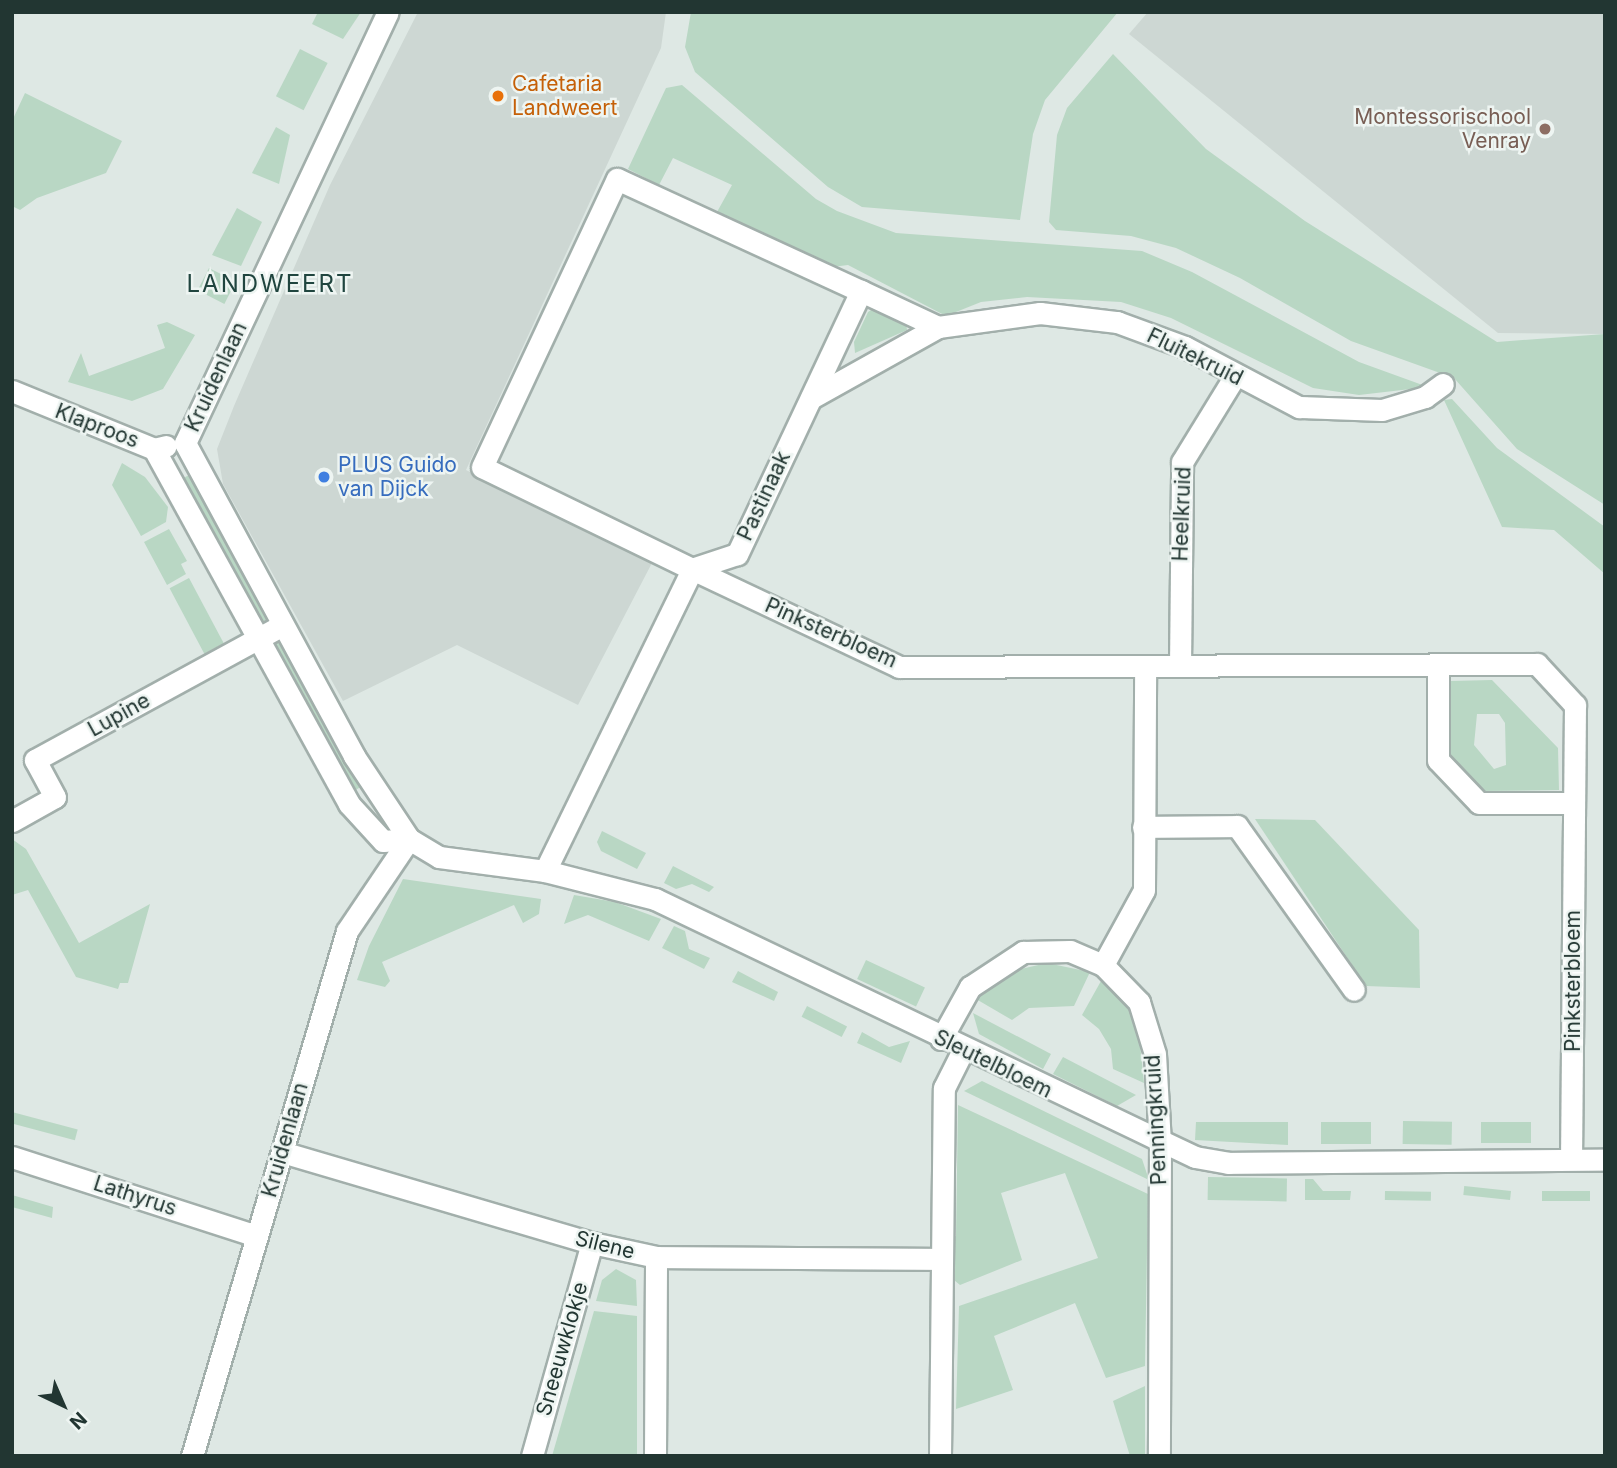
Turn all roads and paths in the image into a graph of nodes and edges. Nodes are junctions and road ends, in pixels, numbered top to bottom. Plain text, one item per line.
1 (388, 12) edge
2 (861, 291) junction
3 (938, 327) junction
4 (1235, 376) junction
5 (1443, 384) dead end
6 (12, 391) edge
7 (811, 398) junction
8 (185, 443) junction
9 (154, 449) junction
10 (692, 569) junction
11 (282, 625) junction
12 (256, 639) junction
13 (1180, 666) junction
14 (1438, 666) junction
15 (1144, 668) junction
16 (1574, 803) junction
17 (12, 821) edge
18 (1143, 827) junction
19 (409, 839) junction
20 (545, 871) junction
21 (1103, 965) junction
22 (1354, 990) dead end
23 (941, 1039) junction
24 (962, 1050) junction
25 (1160, 1143) junction
26 (282, 1152) junction
27 (12, 1157) edge
28 (1571, 1159) junction
29 (1605, 1160) edge
30 (257, 1236) junction
31 (592, 1243) junction
32 (656, 1257) junction
33 (940, 1259) junction
34 (192, 1456) edge
35 (532, 1456) edge
36 (655, 1456) edge
37 (940, 1456) edge
38 (1159, 1456) edge

1 - 8 street, Kruidenlaan
2 - 3 street
2 - 7 street, Pastinaak
2 - 10 street
3 - 4 street, Fluitekruid
3 - 7 street, Fluitekruid
4 - 5 street, Fluitekruid
4 - 13 street, Heelkruid
6 - 9 street, Klaproos
7 - 10 street, Pastinaak
8 - 9 street, Klaproos
8 - 11 street, Kruidenlaan
9 - 12 street
10 - 15 street, Pinksterbloem
10 - 20 street
11 - 12 street, Lupine
11 - 19 street, Kruidenlaan
12 - 17 street, Lupine
12 - 19 street
13 - 14 street, Pinksterbloem
13 - 15 street, Pinksterbloem
14 - 16 street
14 - 16 street, Pinksterbloem
15 - 18 street
16 - 28 street, Pinksterbloem
18 - 21 street
18 - 22 street
19 - 20 street, Sleutelbloem
19 - 26 street, Kruidenlaan
20 - 23 street, Sleutelbloem
21 - 23 street, Penningkruid
21 - 25 street, Penningkruid
23 - 24 street, Sleutelbloem
24 - 25 street, Sleutelbloem
24 - 33 street
25 - 28 street, Sleutelbloem
25 - 38 street, Penningkruid
26 - 30 street, Kruidenlaan
26 - 31 street, Silene
27 - 30 street, Lathyrus
28 - 29 street, Sleutelbloem
30 - 34 street, Kruidenlaan
31 - 32 street, Silene
31 - 35 street, Sneeuwklokje
32 - 33 street, Silene
32 - 36 street
33 - 37 street

